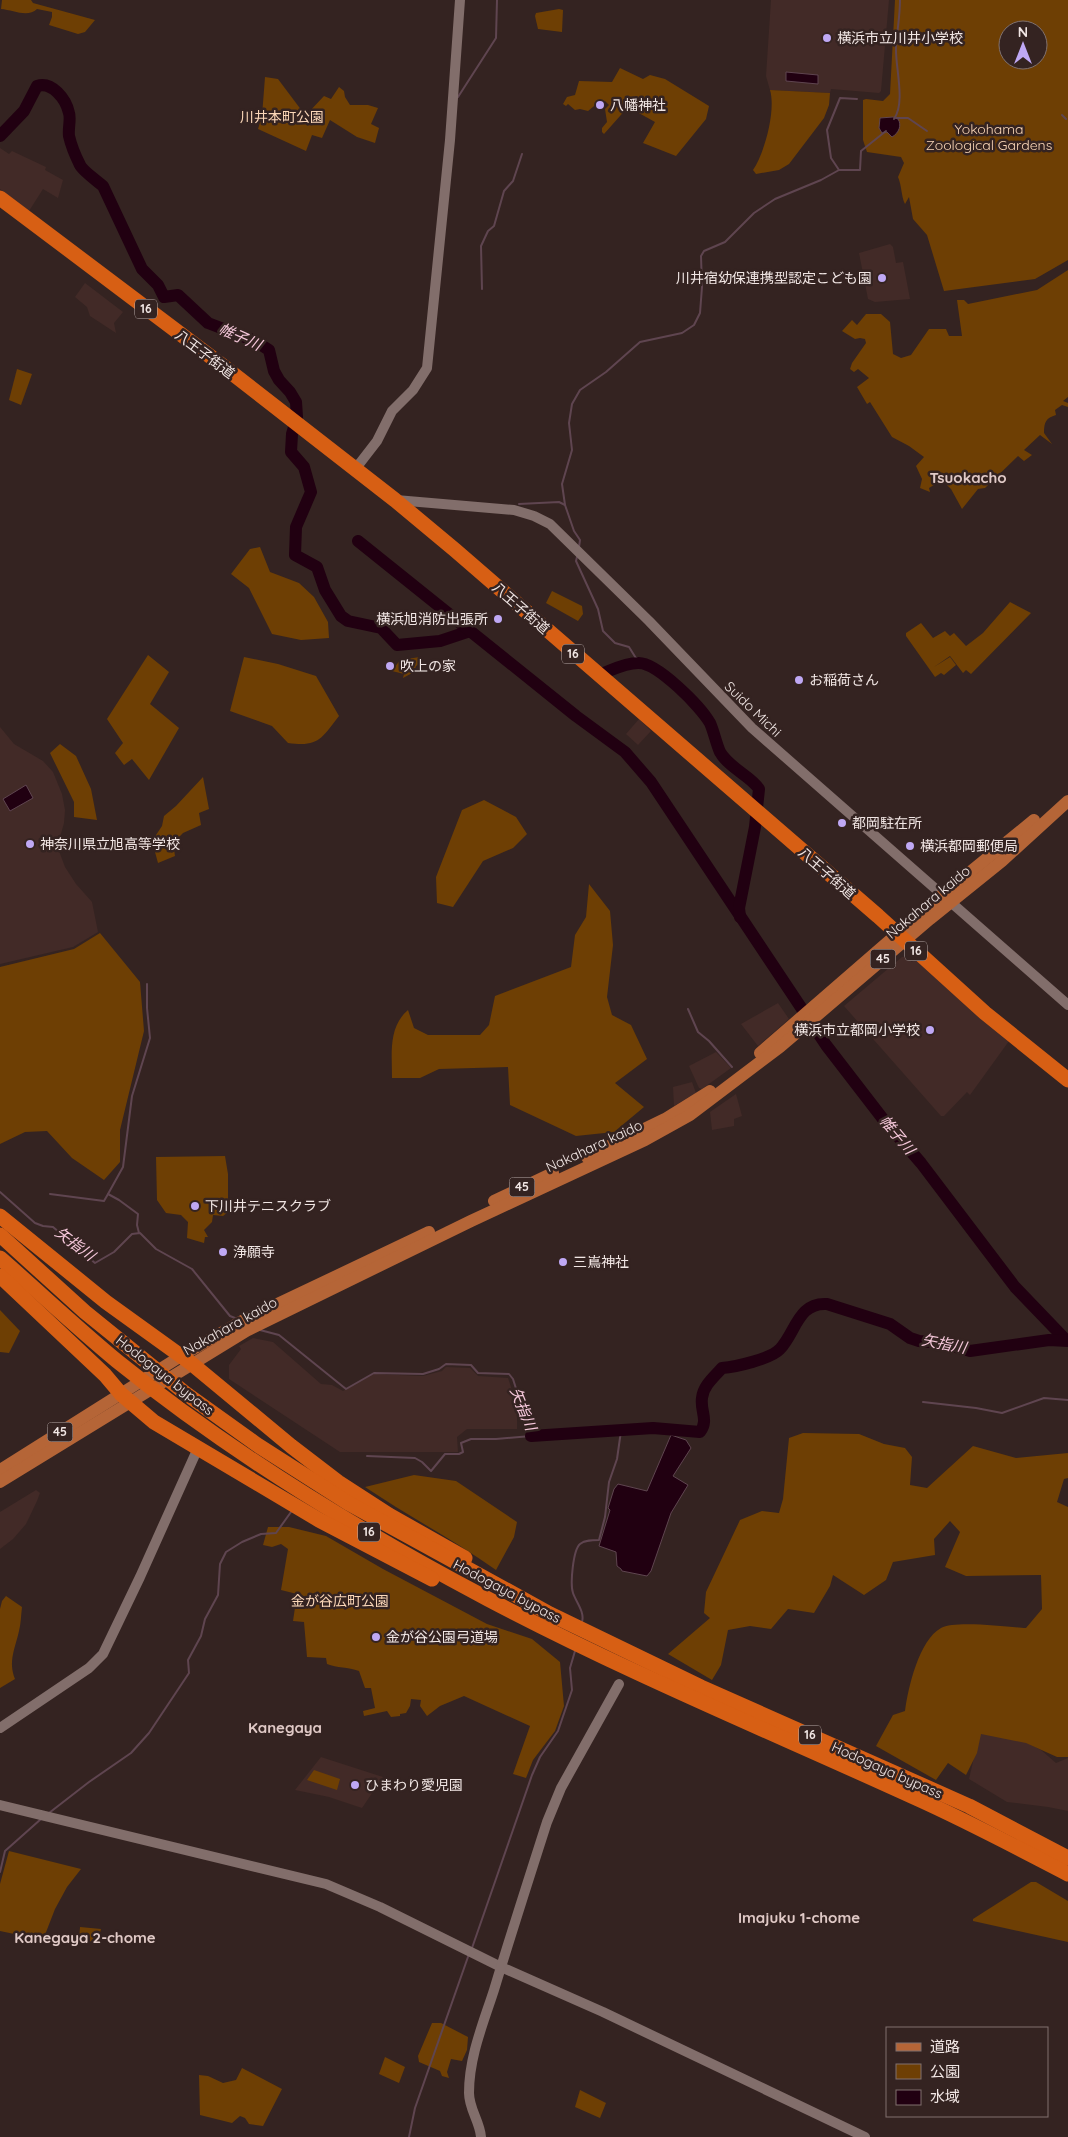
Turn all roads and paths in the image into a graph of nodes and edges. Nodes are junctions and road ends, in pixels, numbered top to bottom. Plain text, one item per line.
1 (460, 0) edge
2 (0, 198) edge
3 (352, 468) junction
4 (395, 500) junction
5 (1068, 791) edge
6 (1068, 801) edge
7 (946, 898) junction
8 (901, 938) junction
9 (1068, 1005) edge
10 (1068, 1080) edge
11 (0, 1216) edge
12 (0, 1235) edge
13 (0, 1258) edge
14 (0, 1276) edge
15 (187, 1360) junction
16 (126, 1399) junction
17 (198, 1448) junction
18 (0, 1470) edge
19 (0, 1482) edge
20 (550, 1614) junction
21 (577, 1644) junction
22 (619, 1684) dead end
23 (0, 1728) edge
24 (0, 1806) edge
25 (1068, 1858) edge
26 (1068, 1874) edge
27 (501, 1967) junction
28 (481, 2137) edge
29 (865, 2137) edge

1 - 3 street
2 - 3 highway, 八王子街道 / 16
3 - 4 highway, 八王子街道 / 16
4 - 7 street, Suido Michi
4 - 8 highway, 八王子街道 / 16
5 - 7 main road, Nakahara kaido / 45
6 - 7 main road, Nakahara kaido / 45
7 - 8 main road, Nakahara kaido / 45
7 - 9 street, Suido Michi
8 - 10 highway, 八王子街道 / 16
8 - 15 main road, Nakahara kaido / 45
11 - 15 highway
12 - 20 highway, Hodogaya bypass / 16
13 - 21 highway, Hodogaya bypass / 16
14 - 16 highway
15 - 16 main road, Nakahara kaido / 45
15 - 20 highway
16 - 17 highway
16 - 18 main road, Nakahara kaido / 45
16 - 19 main road, Nakahara kaido / 45
17 - 21 highway
17 - 23 street
20 - 25 highway, Hodogaya bypass / 16
21 - 26 highway, Hodogaya bypass / 16
22 - 27 street
24 - 27 street
27 - 28 street
27 - 29 street

